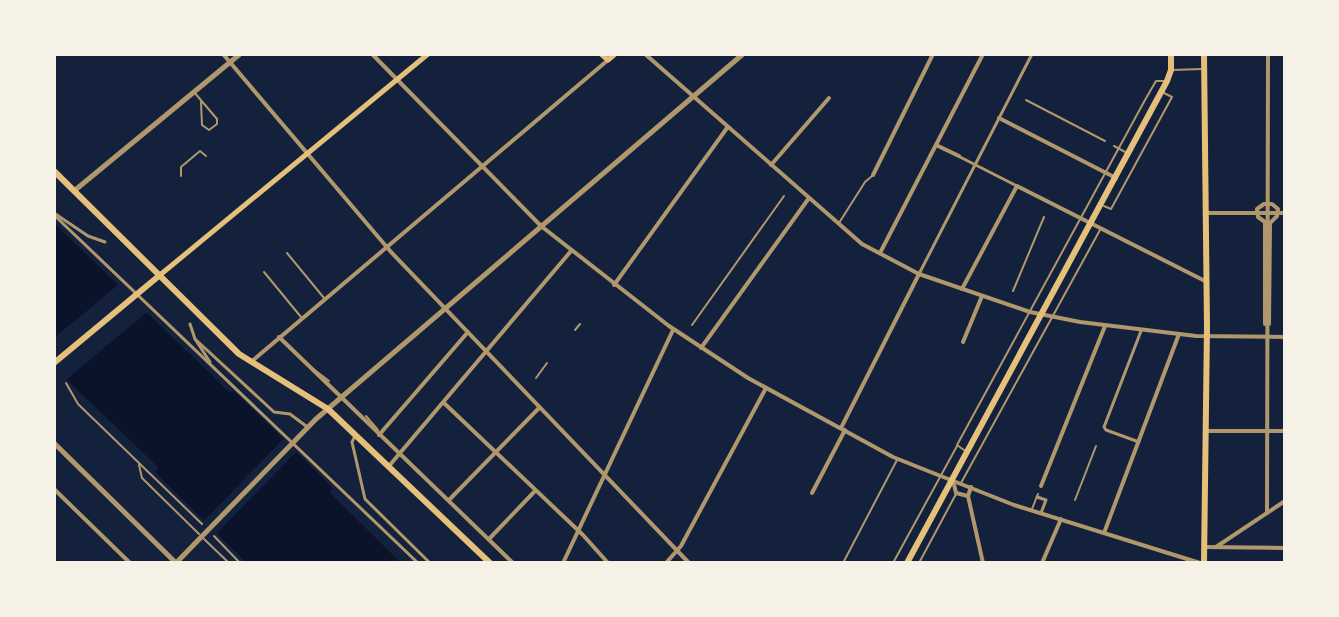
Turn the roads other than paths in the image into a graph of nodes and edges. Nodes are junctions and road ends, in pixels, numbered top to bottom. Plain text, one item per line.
1 (223, 54) edge
2 (240, 54) edge
3 (372, 54) edge
4 (428, 54) edge
5 (601, 54) edge
6 (615, 54) edge
7 (645, 54) edge
8 (743, 54) edge
9 (933, 54) edge
10 (983, 54) edge
11 (1032, 54) edge
12 (1171, 54) edge
13 (1204, 54) edge
14 (1268, 54) edge
15 (608, 60) junction
16 (230, 62) junction
17 (1204, 69) junction
18 (1171, 70) junction
19 (397, 80) junction
20 (1167, 81) junction
21 (1161, 91) junction
22 (193, 92) junction
23 (1012, 93) junction
24 (1018, 96) dead end
25 (692, 97) junction
26 (829, 98) dead end
27 (1026, 100) dead end
28 (201, 102) junction
29 (999, 118) junction
30 (728, 128) junction
31 (1105, 141) dead end
32 (936, 145) junction
33 (1114, 146) dead end
34 (1119, 149) junction
35 (307, 154) junction
36 (1128, 154) junction
37 (206, 156) dead end
38 (959, 156) joint
39 (771, 165) junction
40 (975, 165) junction
41 (483, 167) junction
42 (54, 171) edge
43 (1105, 173) junction
44 (873, 175) joint
45 (181, 176) dead end
46 (1116, 178) junction
47 (1017, 186) junction
48 (74, 191) junction
49 (784, 196) dead end
50 (809, 198) junction
51 (1268, 204) junction
52 (1102, 205) junction
53 (1206, 213) junction
54 (1258, 213) junction
55 (1268, 213) junction
56 (1277, 213) junction
57 (1285, 213) edge
58 (54, 214) edge
59 (1044, 217) dead end
60 (1081, 218) junction
61 (839, 224) junction
62 (1091, 224) junction
63 (541, 226) junction
64 (1101, 229) junction
65 (105, 242) dead end
66 (387, 247) junction
67 (571, 251) junction
68 (287, 253) dead end
69 (880, 253) junction
70 (264, 272) dead end
71 (919, 274) junction
72 (160, 275) junction
73 (1207, 282) junction
74 (614, 285) junction
75 (962, 289) junction
76 (1013, 291) dead end
77 (982, 296) junction
78 (325, 299) junction
79 (446, 308) junction
80 (1030, 312) junction
81 (1042, 315) junction
82 (1054, 317) junction
83 (301, 318) junction
84 (190, 324) dead end
85 (580, 324) dead end
86 (1268, 324) junction
87 (692, 325) dead end
88 (1105, 326) junction
89 (575, 330) dead end
90 (673, 330) junction
91 (1141, 331) junction
92 (468, 332) junction
93 (1179, 334) junction
94 (1268, 336) junction
95 (279, 337) junction
96 (1207, 337) junction
97 (1285, 337) edge
98 (195, 339) junction
99 (963, 342) dead end
100 (701, 348) junction
101 (486, 351) junction
102 (251, 362) junction
103 (54, 363) edge
104 (547, 363) dead end
105 (212, 365) junction
106 (310, 368) junction
107 (536, 378) dead end
108 (329, 381) dead end
109 (66, 383) dead end
110 (766, 388) junction
111 (341, 398) junction
112 (443, 402) junction
113 (539, 408) junction
114 (328, 409) junction
115 (366, 416) dead end
116 (843, 429) junction
117 (305, 430) junction
118 (1207, 431) junction
119 (1266, 431) junction
120 (1285, 431) edge
121 (355, 434) junction
122 (379, 435) junction
123 (1139, 442) junction
124 (54, 443) edge
125 (957, 445) junction
126 (1096, 446) dead end
127 (496, 452) junction
128 (968, 452) junction
129 (400, 454) junction
130 (898, 459) junction
131 (139, 463) junction
132 (389, 466) junction
133 (605, 475) junction
134 (941, 475) junction
135 (953, 480) junction
136 (961, 483) junction
137 (971, 487) junction
138 (1040, 487) dead end
139 (54, 489) edge
140 (535, 491) junction
141 (812, 493) dead end
142 (956, 493) junction
143 (1037, 495) joint
144 (968, 496) junction
145 (449, 500) junction
146 (1075, 500) dead end
147 (1285, 501) edge
148 (1032, 510) junction
149 (1041, 513) junction
150 (1267, 513) junction
151 (1061, 519) junction
152 (202, 524) dead end
153 (578, 531) junction
154 (1104, 533) junction
155 (203, 534) junction
156 (214, 536) dead end
157 (489, 539) junction
158 (1205, 547) junction
159 (1216, 547) junction
160 (1285, 548) edge
161 (677, 551) junction
162 (130, 563) edge
163 (176, 563) edge
164 (229, 563) edge
165 (240, 563) edge
166 (418, 563) edge
167 (430, 563) edge
168 (490, 563) edge
169 (513, 563) edge
170 (563, 563) edge
171 (608, 563) edge
172 (666, 563) edge
173 (689, 563) edge
174 (843, 563) edge
175 (893, 563) edge
176 (907, 563) edge
177 (919, 563) edge
178 (983, 563) edge
179 (1042, 563) edge
180 (1202, 563) edge

1 - 16 street
2 - 16 street
3 - 19 street
4 - 19 main road
5 - 15 main road
6 - 15 main road
7 - 25 street
8 - 25 street
9 - 44 street
10 - 32 street
11 - 23 street
12 - 18 main road
13 - 17 main road
14 - 51 street
15 - 41 street
16 - 22 street
16 - 35 street
17 - 18 lane
17 - 53 main road
18 - 20 main road
19 - 35 main road
19 - 41 street
20 - 21 main road
20 - 34 lane
21 - 36 main road
21 - 52 lane
22 - 28 lane
22 - 48 street
23 - 24 lane
23 - 29 street
25 - 30 street
25 - 63 street
26 - 39 street
27 - 31 lane
28 - 28 lane
29 - 40 street
29 - 43 street
30 - 39 street
30 - 74 street
32 - 38 street
32 - 69 street
33 - 34 lane
34 - 36 lane
34 - 43 lane
35 - 66 street
35 - 72 main road
36 - 46 main road
37 - 45 lane
38 - 40 street
39 - 50 street
40 - 47 street
40 - 71 street
41 - 63 street
41 - 66 street
42 - 48 main road
43 - 46 street
43 - 60 lane
44 - 61 lane
46 - 52 main road
47 - 60 street
47 - 75 street
48 - 72 main road
49 - 87 lane
50 - 61 street
50 - 100 street
51 - 54 street
51 - 55 street
51 - 56 street
52 - 62 main road
53 - 54 street
53 - 73 main road
54 - 55 street
54 - 86 street
55 - 56 street
55 - 86 street
56 - 57 street
56 - 86 street
58 - 65 street
58 - 105 street
59 - 76 lane
60 - 62 street
60 - 80 lane
61 - 69 street
62 - 64 street
62 - 81 main road
63 - 67 street
63 - 79 street
64 - 73 street
64 - 82 lane
66 - 78 street
66 - 79 street
67 - 74 street
67 - 101 street
68 - 78 lane
69 - 71 street
70 - 83 lane
71 - 75 street
71 - 116 street
72 - 102 main road
72 - 103 main road
73 - 96 main road
74 - 90 street
75 - 77 street
77 - 80 street
77 - 99 street
78 - 83 street
79 - 92 street
79 - 111 street
80 - 81 street
80 - 125 lane
81 - 82 street
81 - 128 main road
82 - 88 street
82 - 136 lane
83 - 95 street
84 - 98 street
85 - 89 lane
86 - 94 street
88 - 91 street
88 - 138 street
90 - 100 street
90 - 133 street
91 - 93 street
91 - 123 street
92 - 101 street
92 - 122 street
93 - 96 street
93 - 123 street
94 - 96 street
94 - 97 street
94 - 119 street
95 - 102 street
95 - 106 street
96 - 118 main road
98 - 105 street
98 - 117 street
100 - 110 street
101 - 112 street
101 - 113 street
102 - 114 main road
104 - 107 lane
105 - 166 street
106 - 108 lane
106 - 111 street
109 - 131 lane
110 - 116 street
110 - 161 street
111 - 114 street
111 - 122 street
112 - 127 street
112 - 129 street
113 - 127 street
113 - 133 street
114 - 117 street
114 - 121 main road
115 - 122 lane
116 - 130 street
116 - 141 street
117 - 155 street
118 - 119 street
118 - 158 main road
119 - 120 street
119 - 150 street
121 - 132 main road
121 - 167 street
122 - 129 street
123 - 154 street
124 - 163 street
125 - 128 lane
125 - 134 lane
126 - 146 lane
127 - 140 street
127 - 145 street
128 - 135 main road
129 - 132 street
129 - 145 street
130 - 134 street
130 - 174 lane
131 - 152 lane
131 - 155 lane
132 - 168 main road
133 - 153 street
133 - 161 street
134 - 135 street
134 - 175 lane
135 - 136 street
135 - 142 street
135 - 176 main road
136 - 137 street
137 - 144 street
137 - 148 street
139 - 162 street
140 - 153 street
140 - 157 street
142 - 144 street
142 - 177 lane
143 - 148 lane
143 - 149 street
144 - 178 street
145 - 157 street
147 - 150 street
148 - 149 street
149 - 151 street
150 - 159 street
151 - 154 street
151 - 179 street
153 - 170 street
153 - 171 street
154 - 180 street
155 - 163 street
155 - 164 lane
156 - 165 lane
157 - 169 street
158 - 159 street
158 - 180 main road
159 - 160 street
161 - 172 street
161 - 173 street

